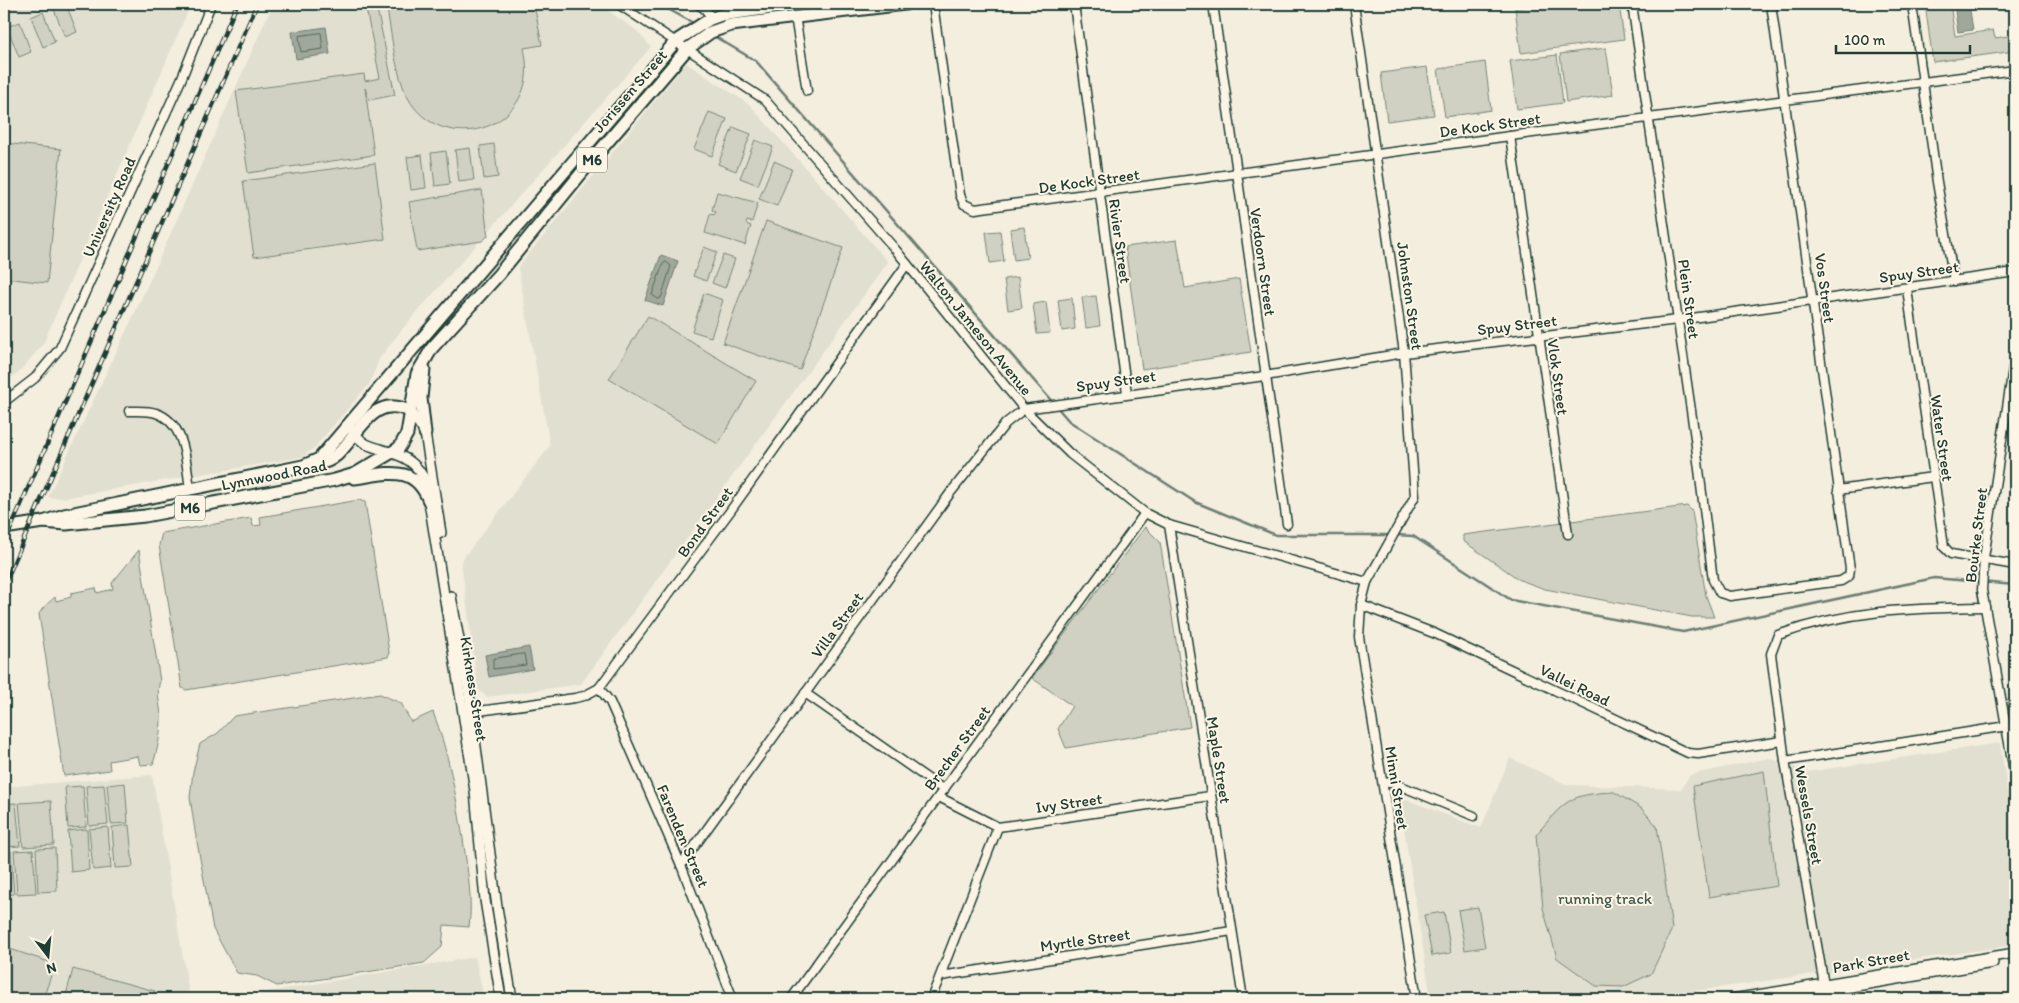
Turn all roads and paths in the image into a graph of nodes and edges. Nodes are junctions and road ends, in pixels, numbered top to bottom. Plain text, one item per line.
1 (212, 4) edge
2 (618, 4) edge
3 (698, 4) edge
4 (904, 4) edge
5 (934, 4) edge
6 (1074, 4) edge
7 (1213, 4) edge
8 (1354, 4) edge
9 (1632, 4) edge
10 (1771, 4) edge
11 (1912, 4) edge
12 (795, 7) edge
13 (711, 18) junction
14 (684, 43) junction
15 (2015, 70) edge
16 (1923, 82) junction
17 (807, 91) dead end
18 (1784, 100) junction
19 (1649, 118) junction
20 (1510, 136) junction
21 (1377, 155) junction
22 (1237, 175) junction
23 (1100, 193) junction
24 (487, 263) junction
25 (907, 264) junction
26 (2015, 272) edge
27 (499, 274) junction
28 (1954, 281) junction
29 (1907, 289) junction
30 (1813, 300) junction
31 (1678, 320) junction
32 (1538, 337) junction
33 (418, 343) joint
34 (432, 348) joint
35 (1404, 353) junction
36 (2015, 355) edge
37 (424, 360) junction
38 (1265, 376) junction
39 (1127, 393) junction
40 (4, 402) edge
41 (1024, 409) junction
42 (129, 410) dead end
43 (411, 412) junction
44 (352, 430) junction
45 (425, 433) junction
46 (394, 453) junction
47 (1933, 476) junction
48 (335, 480) junction
49 (190, 489) junction
50 (1838, 490) junction
51 (430, 500) junction
52 (1145, 513) junction
53 (43, 522) junction
54 (1287, 524) dead end
55 (1168, 525) junction
56 (4, 528) edge
57 (1568, 534) dead end
58 (1984, 558) junction
59 (2015, 565) edge
60 (1849, 576) joint
61 (1368, 582) junction
62 (1361, 605) junction
63 (1985, 607) junction
64 (599, 688) junction
65 (805, 693) junction
66 (462, 706) junction
67 (472, 712) junction
68 (465, 725) junction
69 (2007, 726) junction
70 (1782, 741) junction
71 (1785, 761) junction
72 (2015, 777) edge
73 (1383, 782) junction
74 (483, 791) junction
75 (942, 793) junction
76 (1210, 796) junction
77 (1474, 816) dead end
78 (478, 822) junction
79 (998, 827) junction
80 (490, 845) junction
81 (681, 865) junction
82 (1232, 931) junction
83 (2015, 953) edge
84 (2015, 959) edge
85 (941, 976) junction
86 (1826, 992) edge
87 (501, 999) edge
88 (512, 999) edge
89 (733, 999) edge
90 (790, 999) edge
91 (931, 999) edge
92 (1242, 999) edge
93 (1417, 999) edge
94 (1732, 999) edge
95 (1779, 999) edge

1 - 40 street, University Road
2 - 14 street, Walton Jameson Avenue
3 - 13 street
4 - 12 main road, Jorissen Street / M6
5 - 23 street, De Kock Street
6 - 23 street, Rivier Street
7 - 22 street, Verdoorn Street
8 - 21 street, Johnston Street
9 - 19 street, Plein Street
10 - 18 street, Vos Street
11 - 16 street
12 - 13 main road, Jorissen Street / M6
12 - 14 main road, Jorissen Street / M6
12 - 17 street
13 - 14 main road, Jorissen Street / M6
14 - 24 main road, Jorissen Street / M6
14 - 25 street, Walton Jameson Avenue
14 - 27 main road, Jorissen Street / M6
15 - 16 street, De Kock Street
16 - 18 street, De Kock Street
16 - 28 street
18 - 19 street, De Kock Street
18 - 30 street, Vos Street
19 - 20 street, De Kock Street
19 - 31 street, Plein Street
20 - 21 street, De Kock Street
20 - 32 street, Vlok Street
21 - 22 street, De Kock Street
21 - 35 street, Johnston Street
22 - 23 street, De Kock Street
22 - 38 street, Verdoorn Street
23 - 39 street, Rivier Street
24 - 27 main road
24 - 33 main road, Jorissen Street / M6
25 - 41 street, Walton Jameson Avenue
25 - 64 street, Bond Street
26 - 28 street, Spuy Street
27 - 34 main road, Jorissen Street / M6
28 - 29 street, Spuy Street
29 - 30 street, Spuy Street
29 - 47 street, Water Street
30 - 31 street, Spuy Street
30 - 50 street, Vos Street
31 - 32 street, Spuy Street
31 - 60 street, Plein Street
32 - 35 street, Spuy Street
32 - 57 street, Vlok Street
33 - 44 main road, Lynnwood Road / M6
34 - 37 main road, Lynnwood Road / M6
35 - 38 street, Spuy Street
35 - 61 street, Johnston Street
36 - 58 street, Bourke Street
37 - 43 main road, Lynnwood Road / M6
37 - 45 main road
38 - 39 street, Spuy Street
38 - 54 street, Verdoorn Street
39 - 41 street, Spuy Street
41 - 52 street, Walton Jameson Avenue
41 - 65 street, Villa Street
42 - 49 street
43 - 44 main road
43 - 45 street, Kirkness Street
43 - 46 main road, Lynnwood Road / M6
44 - 46 street, Kirkness Street
44 - 49 main road, Lynnwood Road / M6
45 - 67 street, Kirkness Street
46 - 48 main road, Lynnwood Road / M6
46 - 51 street, Kirkness Street
47 - 50 street
47 - 58 street, Water Street
48 - 51 main road
48 - 53 main road, Lynnwood Road / M6
49 - 53 main road, Lynnwood Road / M6
50 - 60 street, Vos Street
51 - 66 street, Kirkness Street
52 - 55 street, Walton Jameson Avenue
52 - 75 street, Brecher Street
53 - 56 main road, Lynnwood Road / M6
55 - 61 street, Walton Jameson Avenue
55 - 76 street, Maple Street
58 - 59 street
58 - 63 street, Bourke Street
61 - 62 street, Minni Street
62 - 70 street, Vallei Road
62 - 73 street, Minni Street
63 - 69 street, Bourke Street
63 - 70 street, Wessels Street
64 - 67 street
64 - 81 street, Farenden Street
65 - 75 street
65 - 81 street, Villa Street
66 - 67 street
66 - 68 street, Kirkness Street
67 - 68 street
67 - 74 street, Kirkness Street
68 - 78 street, Kirkness Street
69 - 71 street
69 - 72 street, Bourke Street
70 - 71 street, Wessels Street
71 - 86 street, Wessels Street
73 - 77 street
73 - 93 street, Minni Street
74 - 78 street
74 - 80 street, Kirkness Street
75 - 79 street
75 - 90 street, Brecher Street
76 - 79 street, Ivy Street
76 - 82 street, Maple Street
78 - 80 street
78 - 87 street, Kirkness Street
79 - 85 street
80 - 88 street, Kirkness Street
81 - 89 street, Farenden Street
82 - 85 street, Myrtle Street
82 - 92 street, Maple Street
83 - 86 street, Park Street
84 - 86 street, Park Street
85 - 91 street
86 - 94 street, Park Street
86 - 95 street, Park Street

